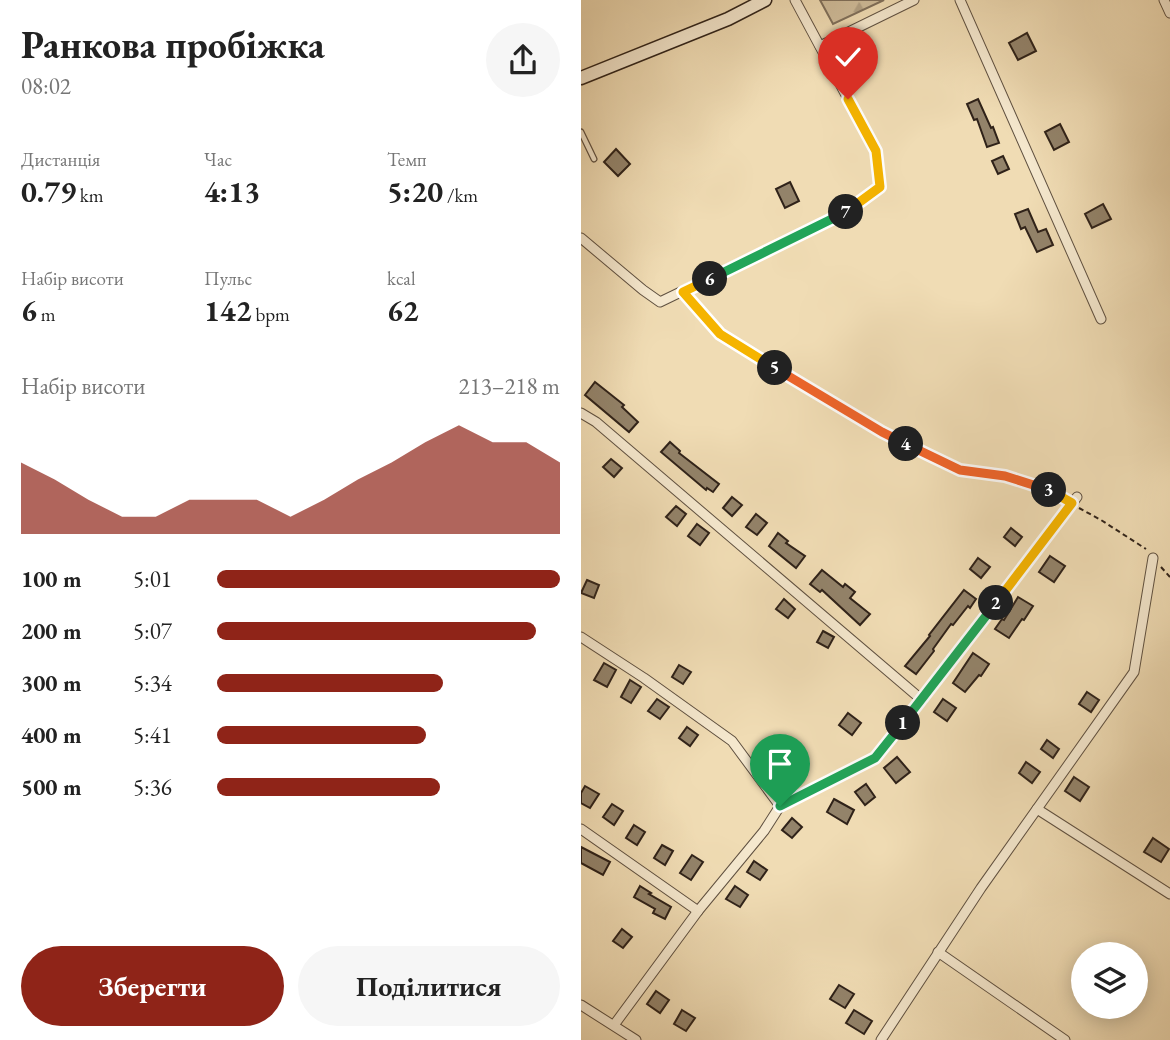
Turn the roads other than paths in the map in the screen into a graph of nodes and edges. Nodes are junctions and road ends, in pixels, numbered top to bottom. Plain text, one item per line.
1 (765, 0) edge
2 (795, 0) edge
3 (914, 0) edge
4 (960, 0) edge
5 (1164, 0) edge
6 (1170, 13) edge
7 (820, 47) junction
8 (581, 78) edge
9 (581, 132) edge
10 (594, 159) dead end
11 (583, 244) edge
12 (1101, 319) dead end
13 (581, 413) edge
14 (1074, 500) road end
15 (1153, 558) road end
16 (581, 637) edge
17 (922, 700) junction
18 (780, 806) junction
19 (1037, 809) junction
20 (581, 829) edge
21 (1170, 894) edge
22 (698, 911) junction
23 (938, 952) junction
24 (581, 1005) edge
25 (614, 1025) junction
26 (636, 1040) edge
27 (881, 1040) edge
28 (1065, 1040) edge

1 - 8 main road
2 - 7 street
3 - 7 street
4 - 12 street
5 - 6 street
7 - 11 street
9 - 10 lane
13 - 17 street
14 - 17 street
15 - 19 street
16 - 18 street
17 - 18 street
18 - 22 street
19 - 21 street
19 - 23 street
20 - 22 street
22 - 25 street
23 - 27 street
23 - 28 street
24 - 25 street
25 - 26 street

